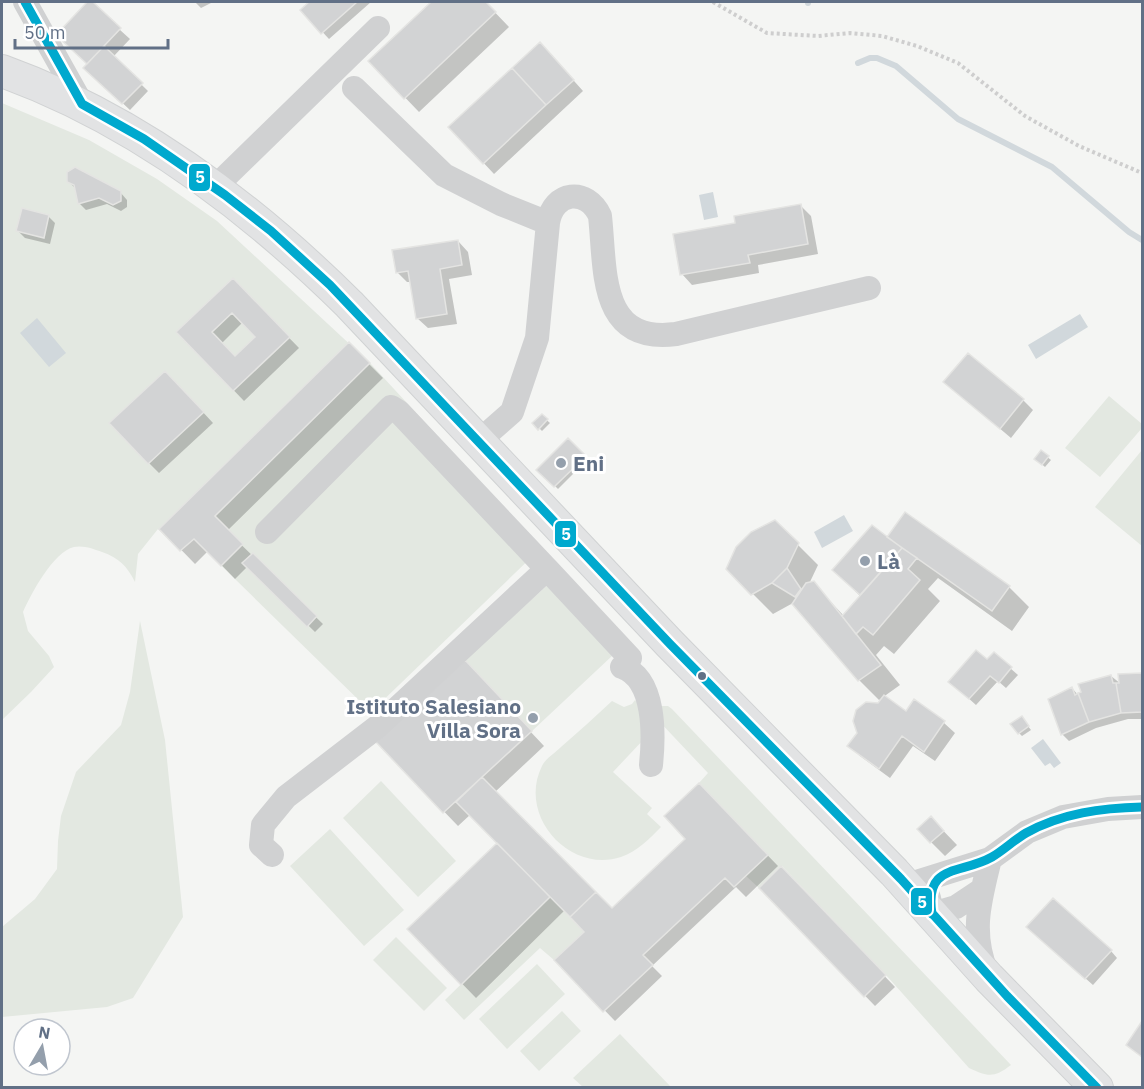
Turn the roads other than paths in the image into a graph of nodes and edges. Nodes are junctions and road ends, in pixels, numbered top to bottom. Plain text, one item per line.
1 (25, 2) edge
2 (378, 28) dead end
3 (21, 74) edge
4 (354, 88) dead end
5 (82, 104) junction
6 (214, 187) junction
7 (548, 223) junction
8 (869, 288) dead end
9 (479, 441) junction
10 (267, 532) dead end
11 (547, 569) junction
12 (651, 765) dead end
13 (1143, 807) edge
14 (272, 855) dead end
15 (990, 859) junction
16 (940, 875) junction
17 (907, 885) junction
18 (982, 889) junction
19 (932, 914) junction
20 (989, 978) junction
21 (1097, 1088) edge

1 - 5 street
2 - 6 street
3 - 5 main road
4 - 7 street
5 - 6 main road
6 - 9 main road
7 - 8 street
7 - 9 street
9 - 17 main road
10 - 11 street
11 - 12 street
11 - 14 street
13 - 15 street
15 - 16 street
15 - 18 street
16 - 17 street
16 - 19 street
17 - 19 main road
18 - 19 street
18 - 20 street
19 - 20 main road
20 - 21 main road

